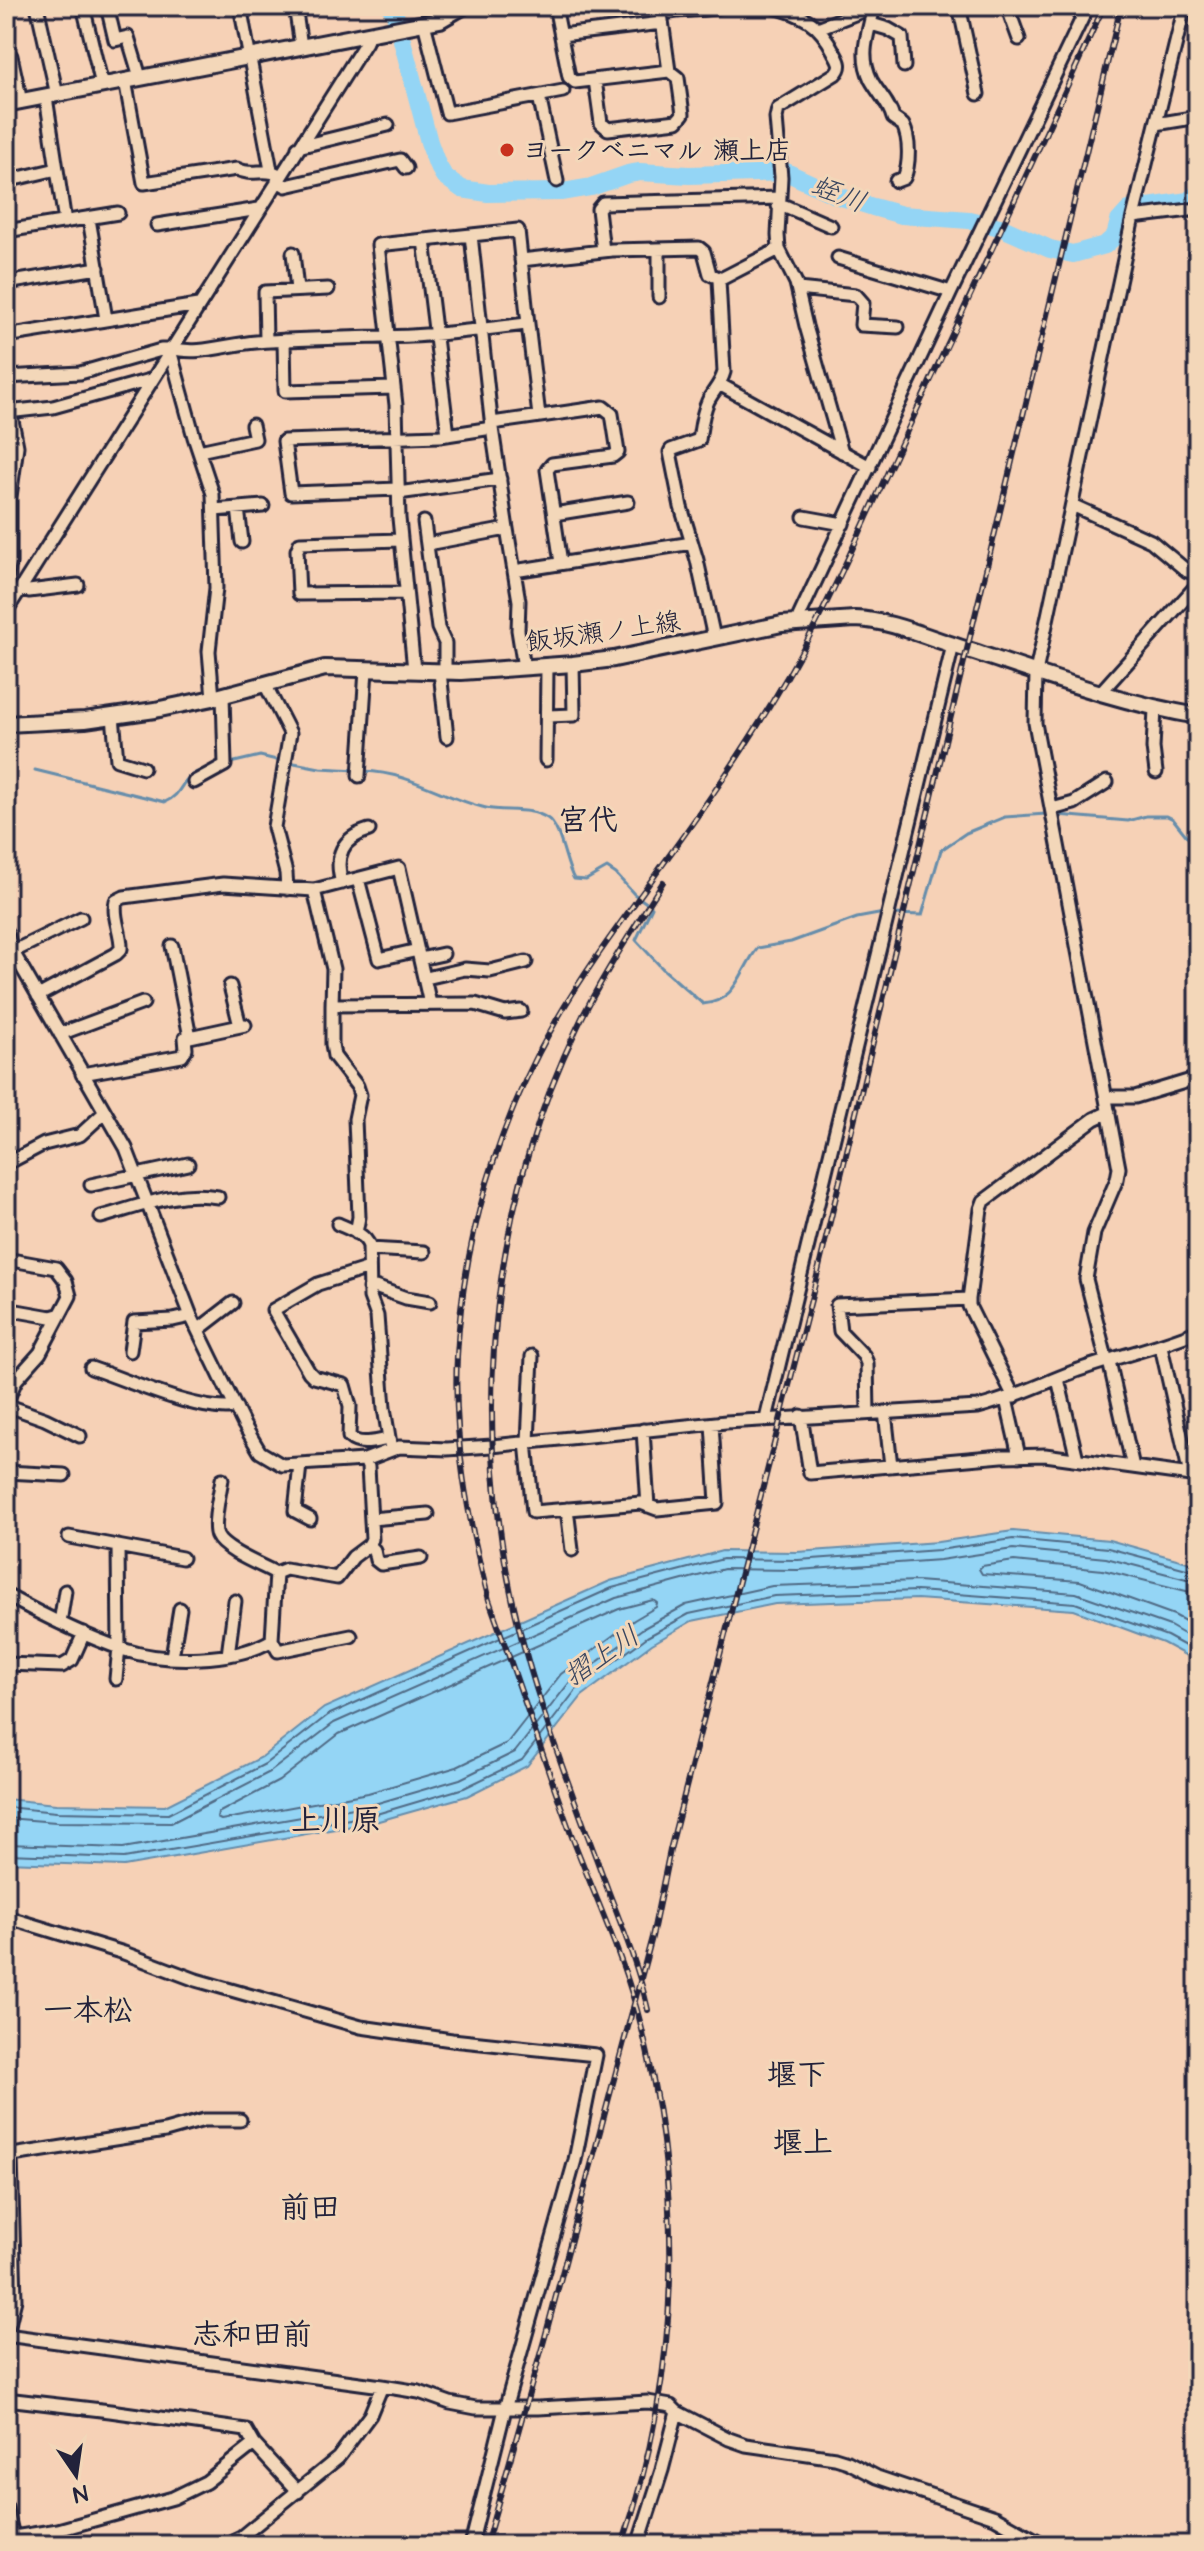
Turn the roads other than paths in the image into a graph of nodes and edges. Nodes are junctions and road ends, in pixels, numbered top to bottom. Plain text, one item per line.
1 (37, 6) edge
2 (83, 6) edge
3 (107, 6) edge
4 (240, 6) edge
5 (295, 6) edge
6 (464, 6) edge
7 (555, 6) edge
8 (660, 6) edge
9 (723, 6) edge
10 (770, 6) edge
11 (875, 6) edge
12 (959, 6) edge
13 (1007, 6) edge
14 (1088, 6) edge
15 (1185, 6) edge
16 (671, 12) dead end
17 (424, 23) junction
18 (662, 23) junction
19 (871, 24) junction
20 (818, 28) junction
21 (368, 34) junction
22 (561, 35) junction
23 (1019, 39) dead end
24 (301, 46) junction
25 (6, 49) edge
26 (248, 57) junction
27 (904, 66) dead end
28 (669, 71) junction
29 (133, 79) junction
30 (595, 80) junction
31 (102, 85) junction
32 (563, 91) dead end
33 (978, 94) dead end
34 (52, 96) junction
35 (539, 96) junction
36 (14, 103) edge
37 (1198, 117) edge
38 (1156, 124) junction
39 (388, 125) dead end
40 (298, 147) junction
41 (406, 168) dead end
42 (57, 169) junction
43 (276, 175) junction
44 (6, 181) edge
45 (557, 181) dead end
46 (896, 181) dead end
47 (778, 202) junction
48 (259, 209) junction
49 (1198, 209) edge
50 (1135, 210) junction
51 (118, 213) dead end
52 (89, 219) junction
53 (65, 222) junction
54 (157, 225) dead end
55 (831, 226) dead end
56 (6, 231) edge
57 (471, 235) junction
58 (424, 240) junction
59 (659, 249) junction
60 (779, 249) junction
61 (603, 251) junction
62 (293, 253) dead end
63 (838, 258) dead end
64 (521, 260) junction
65 (98, 268) junction
66 (721, 279) junction
67 (6, 283) edge
68 (328, 289) dead end
69 (798, 289) junction
70 (297, 290) junction
71 (951, 292) junction
72 (659, 297) dead end
73 (198, 305) junction
74 (106, 319) junction
75 (528, 324) junction
76 (898, 327) dead end
77 (482, 329) junction
78 (435, 333) junction
79 (6, 336) edge
80 (387, 336) junction
81 (284, 340) junction
82 (266, 341) junction
83 (170, 349) junction
84 (6, 377) edge
85 (150, 380) junction
86 (719, 384) junction
87 (394, 388) junction
88 (7, 412) edge
89 (539, 416) junction
90 (252, 425) dead end
91 (492, 426) junction
92 (448, 435) junction
93 (397, 437) junction
94 (199, 451) junction
95 (842, 452) junction
96 (870, 467) junction
97 (500, 479) junction
98 (398, 491) junction
99 (628, 502) dead end
100 (1072, 505) junction
101 (263, 506) dead end
102 (238, 508) junction
103 (214, 510) junction
104 (554, 514) junction
105 (804, 517) dead end
106 (424, 522) dead end
107 (843, 524) junction
108 (507, 529) junction
109 (401, 540) junction
110 (242, 542) dead end
111 (692, 543) junction
112 (427, 544) junction
113 (561, 563) junction
114 (514, 571) junction
115 (1198, 574) edge
116 (6, 579) edge
117 (1198, 584) edge
118 (78, 585) dead end
119 (20, 589) junction
120 (406, 593) junction
121 (6, 608) edge
122 (6, 619) edge
123 (796, 623) junction
124 (714, 638) junction
125 (953, 645) junction
126 (573, 664) junction
127 (547, 666) junction
128 (524, 668) junction
129 (366, 670) junction
130 (414, 670) junction
131 (443, 672) junction
132 (1036, 672) junction
133 (265, 684) junction
134 (1100, 693) junction
135 (218, 697) junction
136 (1155, 709) junction
137 (113, 716) junction
138 (548, 716) junction
139 (1198, 716) edge
140 (6, 724) edge
141 (447, 737) dead end
142 (546, 760) dead end
143 (143, 768) dead end
144 (1156, 772) dead end
145 (359, 776) dead end
146 (194, 782) dead end
147 (1107, 782) dead end
148 (1052, 809) junction
149 (369, 830) dead end
150 (358, 879) junction
151 (342, 883) junction
152 (287, 889) junction
153 (314, 890) junction
154 (81, 918) dead end
155 (6, 932) edge
156 (172, 946) dead end
157 (10, 954) edge
158 (443, 954) dead end
159 (419, 955) junction
160 (526, 962) dead end
161 (426, 978) junction
162 (230, 986) dead end
163 (38, 996) junction
164 (143, 1003) dead end
165 (430, 1004) junction
166 (332, 1005) junction
167 (521, 1011) dead end
168 (60, 1034) junction
169 (190, 1037) junction
170 (82, 1074) junction
171 (1198, 1078) edge
172 (1106, 1097) junction
173 (105, 1112) junction
174 (1109, 1112) junction
175 (6, 1164) edge
176 (188, 1164) dead end
177 (137, 1175) junction
178 (91, 1185) dead end
179 (218, 1197) dead end
180 (147, 1202) junction
181 (101, 1217) dead end
182 (338, 1224) dead end
183 (356, 1233) junction
184 (369, 1249) junction
185 (424, 1252) dead end
186 (6, 1259) edge
187 (369, 1268) junction
188 (369, 1288) junction
189 (969, 1299) junction
190 (430, 1302) dead end
191 (233, 1303) dead end
192 (6, 1309) edge
193 (58, 1315) junction
194 (191, 1316) junction
195 (198, 1330) junction
196 (1198, 1331) edge
197 (1161, 1346) junction
198 (130, 1351) dead end
199 (532, 1356) dead end
200 (1108, 1361) junction
201 (91, 1368) dead end
202 (1058, 1379) junction
203 (1010, 1398) junction
204 (6, 1404) edge
205 (236, 1407) junction
206 (885, 1412) junction
207 (868, 1413) junction
208 (801, 1416) junction
209 (766, 1419) junction
210 (712, 1424) junction
211 (643, 1430) junction
212 (80, 1436) dead end
213 (527, 1442) junction
214 (390, 1444) junction
215 (1019, 1456) junction
216 (1077, 1459) junction
217 (365, 1460) junction
218 (300, 1465) junction
219 (891, 1466) junction
220 (1133, 1467) junction
221 (6, 1472) edge
222 (64, 1475) dead end
223 (1194, 1476) edge
224 (222, 1479) dead end
225 (648, 1506) junction
226 (567, 1509) junction
227 (428, 1514) dead end
228 (310, 1519) dead end
229 (371, 1519) junction
230 (69, 1537) dead end
231 (369, 1545) junction
232 (118, 1546) junction
233 (572, 1550) dead end
234 (182, 1558) dead end
235 (421, 1558) dead end
236 (276, 1573) junction
237 (65, 1591) dead end
238 (6, 1595) edge
239 (235, 1601) dead end
240 (180, 1609) dead end
241 (60, 1623) junction
242 (84, 1633) junction
243 (351, 1636) dead end
244 (272, 1640) junction
245 (119, 1647) junction
246 (228, 1655) junction
247 (172, 1657) junction
248 (6, 1664) edge
249 (116, 1679) dead end
250 (6, 1917) edge
251 (240, 2120) dead end
252 (9, 2156) edge
253 (6, 2336) edge
254 (382, 2386) junction
255 (6, 2399) edge
256 (505, 2409) junction
257 (677, 2412) junction
258 (254, 2444) junction
259 (298, 2492) junction
260 (6, 2507) edge
261 (15, 2541) edge
262 (224, 2545) edge
263 (471, 2545) edge
264 (638, 2545) edge
265 (1045, 2545) edge

1 - 34 street
2 - 31 street
3 - 29 street
4 - 26 street
5 - 24 street
6 - 17 main road
7 - 22 street
8 - 18 street
9 - 16 street
10 - 20 street
11 - 19 street
11 - 20 street
12 - 33 street
13 - 23 street
14 - 71 street
15 - 38 street
17 - 21 main road
17 - 35 street
18 - 22 street
18 - 28 street
19 - 27 street
19 - 46 street
20 - 47 street
21 - 24 main road
21 - 40 street
22 - 30 street
24 - 26 main road
25 - 36 street
26 - 29 main road
26 - 43 street
28 - 30 street
28 - 30 street
29 - 31 main road
29 - 43 street
31 - 34 main road
32 - 35 street
34 - 36 main road
34 - 42 street
35 - 45 street
37 - 38 street
38 - 50 street
39 - 40 street
40 - 43 street
41 - 43 street
42 - 44 street
42 - 53 street
43 - 48 street
47 - 55 street
47 - 60 street
47 - 61 street
48 - 54 street
48 - 73 street
49 - 50 street
50 - 100 street
51 - 52 street
52 - 53 street
52 - 65 street
53 - 56 street
57 - 58 street
57 - 64 street
57 - 77 street
58 - 78 street
58 - 80 street
59 - 61 street
59 - 66 street
59 - 72 street
60 - 66 street
60 - 69 street
61 - 64 street
62 - 70 street
63 - 71 street
64 - 75 street
65 - 67 street
65 - 74 street
66 - 86 street
68 - 70 street
69 - 76 street
69 - 95 street
70 - 82 street
71 - 96 street
73 - 74 street
73 - 83 street
74 - 79 street
75 - 77 street
75 - 89 street
77 - 78 street
77 - 91 street
78 - 80 street
78 - 92 street
80 - 81 street
80 - 87 street
81 - 82 street
81 - 87 street
82 - 83 street
83 - 84 street
83 - 85 street
83 - 94 street
85 - 88 street
85 - 119 street
86 - 95 street
86 - 111 street
87 - 93 street
88 - 116 street
89 - 91 street
89 - 104 street
90 - 94 street
91 - 92 street
91 - 97 street
92 - 93 street
93 - 98 street
93 - 98 street
94 - 103 street
95 - 96 street
96 - 107 street
97 - 98 street
97 - 108 street
98 - 109 street
99 - 104 street
100 - 115 street
100 - 132 street
101 - 102 street
102 - 103 street
102 - 110 street
103 - 135 street
104 - 113 street
105 - 107 street
106 - 112 street
107 - 123 street
108 - 112 street
108 - 114 street
109 - 120 street
109 - 120 street
111 - 113 street
111 - 124 street
112 - 131 street
113 - 114 street
114 - 128 street
117 - 134 street
118 - 119 street
119 - 121 street
120 - 130 street
121 - 122 street
123 - 124 main road, 飯坂瀬ノ上線
123 - 125 main road, 飯坂瀬ノ上線
124 - 126 main road, 飯坂瀬ノ上線
125 - 132 main road, 飯坂瀬ノ上線
125 - 209 street
126 - 127 main road, 飯坂瀬ノ上線
126 - 138 street
127 - 128 main road, 飯坂瀬ノ上線
127 - 138 street
128 - 131 main road, 飯坂瀬ノ上線
129 - 130 main road, 飯坂瀬ノ上線
129 - 133 main road, 飯坂瀬ノ上線
129 - 145 street
130 - 131 main road, 飯坂瀬ノ上線
131 - 141 street
132 - 134 main road, 飯坂瀬ノ上線
132 - 148 street
133 - 135 main road, 飯坂瀬ノ上線
133 - 152 street
134 - 136 main road, 飯坂瀬ノ上線
135 - 137 main road, 飯坂瀬ノ上線
135 - 146 street
136 - 139 main road, 飯坂瀬ノ上線
136 - 144 street
137 - 140 main road, 飯坂瀬ノ上線
137 - 143 street
138 - 142 street
147 - 148 street
148 - 172 street
149 - 151 street
150 - 151 street
150 - 159 street
150 - 159 street
151 - 153 street
152 - 153 street
152 - 163 street
153 - 166 street
154 - 157 street
155 - 157 street
156 - 169 street
157 - 163 street
158 - 159 street
159 - 161 street
160 - 161 street
161 - 165 street
162 - 169 street
163 - 168 street
164 - 168 street
165 - 166 street
165 - 167 street
166 - 183 street
168 - 170 street
169 - 170 street
170 - 173 street
171 - 172 street
172 - 174 street
173 - 175 street
173 - 177 street
174 - 189 street
174 - 200 street
176 - 177 street
177 - 178 street
177 - 180 street
179 - 180 street
180 - 181 street
180 - 194 street
182 - 183 street
183 - 184 street
184 - 185 street
184 - 187 street
186 - 193 street
187 - 188 street
187 - 214 street
188 - 190 street
188 - 214 street
189 - 203 street
189 - 207 street
191 - 195 street
192 - 193 street
193 - 204 street
194 - 195 street
194 - 198 street
195 - 205 street
196 - 197 street
197 - 200 street
197 - 223 street
199 - 213 street
200 - 202 street
200 - 220 street
201 - 205 street
202 - 203 street
202 - 216 street
203 - 206 street
203 - 215 street
204 - 212 street
205 - 218 street
206 - 207 street
206 - 219 street
207 - 208 street
208 - 209 street
208 - 219 street
209 - 210 street
210 - 211 street
210 - 225 street
211 - 213 street
211 - 225 street
213 - 214 street
213 - 226 street
214 - 217 street
215 - 216 street
215 - 219 street
216 - 220 street
217 - 218 street
217 - 229 street
218 - 228 street
220 - 223 street
221 - 222 street
224 - 236 street
225 - 226 street
226 - 233 street
227 - 229 street
229 - 231 street
230 - 232 street
231 - 235 street
231 - 236 street
232 - 234 street
232 - 245 street
236 - 244 street
237 - 241 street
238 - 241 street
239 - 246 street
240 - 247 street
241 - 242 street
242 - 245 street
242 - 248 street
243 - 244 street
244 - 246 street
245 - 247 street
245 - 249 street
246 - 247 street
250 - 256 street
251 - 252 street
252 - 253 street
253 - 254 street
254 - 256 street
254 - 259 street
255 - 258 street
256 - 257 street
256 - 263 street
257 - 264 street
257 - 265 street
258 - 259 street
258 - 261 street
259 - 262 street
260 - 261 street

